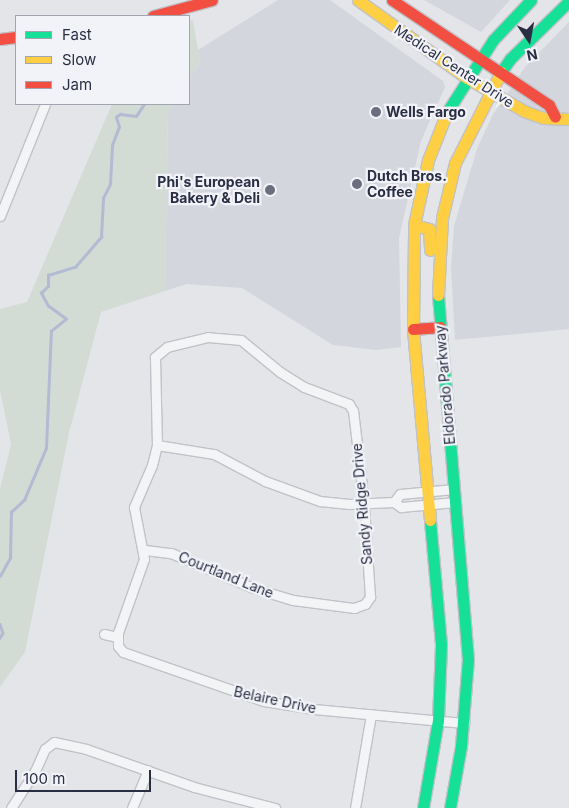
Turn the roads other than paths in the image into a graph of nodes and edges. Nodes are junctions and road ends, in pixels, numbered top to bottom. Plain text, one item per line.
1 (212, 0) edge
2 (358, 0) edge
3 (531, 0) edge
4 (569, 1) edge
5 (394, 2) edge
6 (157, 15) edge
7 (383, 19) junction
8 (15, 37) edge
9 (0, 39) edge
10 (480, 60) junction
11 (500, 75) junction
12 (467, 78) junction
13 (490, 90) junction
14 (45, 105) edge
15 (555, 116) junction
16 (569, 119) edge
17 (0, 216) edge
18 (414, 225) junction
19 (438, 310) junction
20 (440, 326) junction
21 (413, 329) junction
22 (157, 445) junction
23 (454, 489) junction
24 (429, 491) junction
25 (394, 502) junction
26 (456, 502) junction
27 (364, 504) junction
28 (430, 504) junction
29 (145, 550) junction
30 (365, 604) joint
31 (104, 634) dead end
32 (117, 637) junction
33 (371, 714) junction
34 (438, 720) junction
35 (464, 723) junction
36 (148, 770) junction
37 (245, 805) edge
38 (11, 808) edge
39 (132, 808) edge
40 (275, 808) edge
41 (355, 808) edge
42 (423, 808) edge
43 (450, 808) edge

1 - 6 main road
2 - 7 main road, Medical Center Drive
3 - 10 main road, Eldorado Parkway
4 - 11 main road, Eldorado Parkway
5 - 7 main road
5 - 10 main road, Medical Center Drive
7 - 12 main road, Medical Center Drive
8 - 9 main road
10 - 11 main road, Medical Center Drive
10 - 12 main road, Eldorado Parkway
11 - 13 main road, Eldorado Parkway
11 - 15 main road, Medical Center Drive
12 - 13 main road, Medical Center Drive
12 - 18 main road, Eldorado Parkway
13 - 15 main road, Medical Center Drive
13 - 19 main road, Eldorado Parkway
14 - 17 street
15 - 16 main road, Medical Center Drive
18 - 19 main road
18 - 21 main road, Eldorado Parkway
19 - 20 main road, Eldorado Parkway
20 - 21 main road
20 - 23 main road, Eldorado Parkway
21 - 24 main road, Eldorado Parkway
22 - 27 street
22 - 27 street, Sandy Ridge Drive
22 - 29 street
23 - 24 street
23 - 26 main road, Eldorado Parkway
24 - 25 street
24 - 28 main road, Eldorado Parkway
25 - 27 street
25 - 28 street
26 - 28 street
26 - 35 main road, Eldorado Parkway
27 - 30 street, Sandy Ridge Drive
28 - 34 main road, Eldorado Parkway
29 - 30 street, Courtland Lane
29 - 32 street
31 - 32 street
32 - 33 street, Belaire Drive
33 - 34 street, Belaire Drive
33 - 41 street
34 - 35 street, Belaire Drive
34 - 42 main road, Eldorado Parkway
35 - 43 main road, Eldorado Parkway
36 - 37 street
36 - 38 street
36 - 39 street
37 - 40 street

